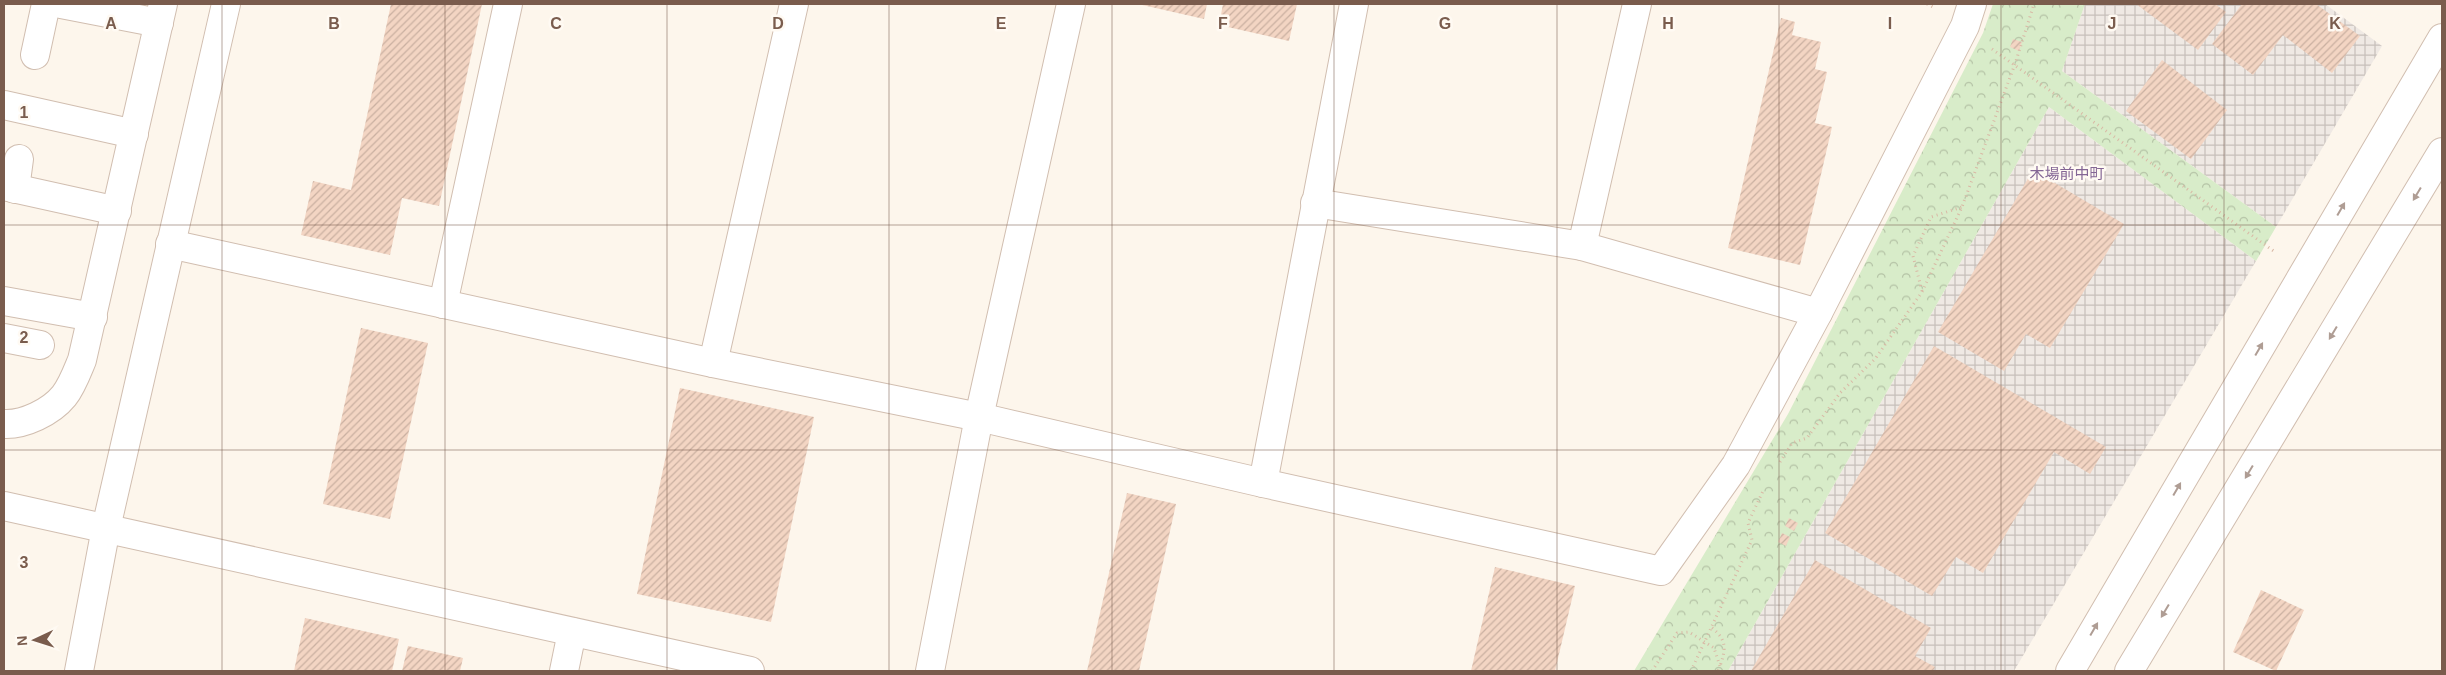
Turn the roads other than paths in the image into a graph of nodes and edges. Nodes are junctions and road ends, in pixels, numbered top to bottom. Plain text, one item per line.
1 (46, 4) edge
2 (61, 4) edge
3 (226, 4) edge
4 (508, 4) edge
5 (794, 4) edge
6 (1071, 4) edge
7 (1354, 4) edge
8 (1637, 4) edge
9 (161, 13) edge
10 (1968, 15) edge
11 (2442, 38) edge
12 (35, 55) dead end
13 (4, 105) edge
14 (134, 134) junction
15 (2442, 152) edge
16 (19, 159) dead end
17 (9, 188) edge
18 (1314, 203) junction
19 (117, 210) junction
20 (170, 244) junction
21 (1582, 246) junction
22 (4, 301) edge
23 (443, 304) junction
24 (1818, 313) junction
25 (93, 317) junction
26 (4, 338) edge
27 (40, 345) dead end
28 (713, 363) junction
29 (979, 417) junction
30 (4, 424) edge
31 (1262, 484) junction
32 (4, 506) edge
33 (106, 528) junction
34 (572, 632) junction
35 (79, 671) edge
36 (564, 671) edge
37 (746, 671) edge
38 (930, 671) edge
39 (2070, 671) edge
40 (2128, 671) edge

1 - 12 street
2 - 9 street
3 - 20 street
4 - 23 street
5 - 28 street
6 - 29 street
7 - 18 street
8 - 21 street
9 - 14 street
10 - 24 street
39 -> 11 street
13 - 14 street
14 - 19 street
15 -> 40 street
16 - 17 street
17 - 19 street
18 - 21 street
18 - 31 street
19 - 25 street
20 - 23 street
20 - 33 street
21 - 24 street
22 - 25 street
23 - 28 street
24 - 31 street
25 - 30 street
26 - 27 street
28 - 29 street
29 - 31 street
29 - 38 street
32 - 33 street
33 - 34 street
33 - 35 street
34 - 36 street
34 - 37 street

